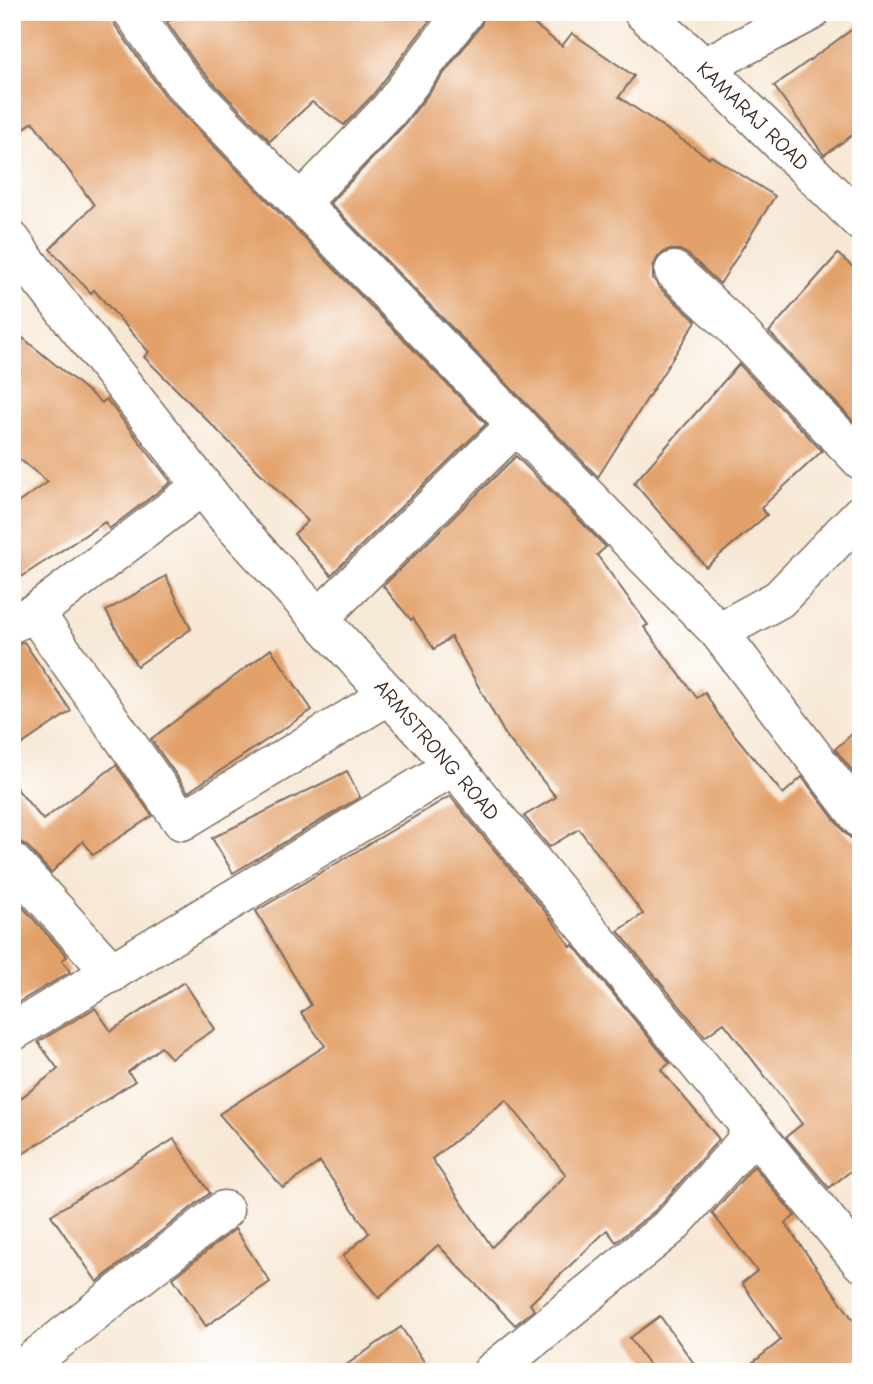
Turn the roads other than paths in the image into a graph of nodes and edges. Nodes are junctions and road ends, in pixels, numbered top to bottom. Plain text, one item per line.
1 (134, 12) edge
2 (464, 12) edge
3 (643, 12) edge
4 (810, 12) edge
5 (704, 67) junction
6 (300, 203) junction
7 (861, 222) edge
8 (12, 240) edge
9 (674, 271) dead end
10 (517, 425) junction
11 (861, 460) edge
12 (202, 486) junction
13 (861, 514) edge
14 (23, 618) edge
15 (319, 618) junction
16 (719, 632) junction
17 (389, 695) junction
18 (454, 766) junction
19 (861, 819) edge
20 (12, 862) edge
21 (112, 973) junction
22 (12, 1032) edge
23 (751, 1128) junction
24 (224, 1210) dead end
25 (861, 1262) edge
26 (18, 1372) edge
27 (492, 1372) edge

1 - 6 street
2 - 6 street
3 - 5 street, KAMARAJ ROAD
4 - 5 street
5 - 7 street, KAMARAJ ROAD
6 - 10 street
8 - 12 street, ARMSTRONG ROAD
9 - 11 street
10 - 15 street
10 - 16 street
12 - 14 street
12 - 15 street, ARMSTRONG ROAD
13 - 16 street
14 - 17 street
15 - 17 street, ARMSTRONG ROAD
16 - 19 street
17 - 18 street, ARMSTRONG ROAD
18 - 21 street
18 - 23 street, ARMSTRONG ROAD
20 - 21 street
21 - 22 street
23 - 25 street, ARMSTRONG ROAD
23 - 27 street
24 - 26 street

